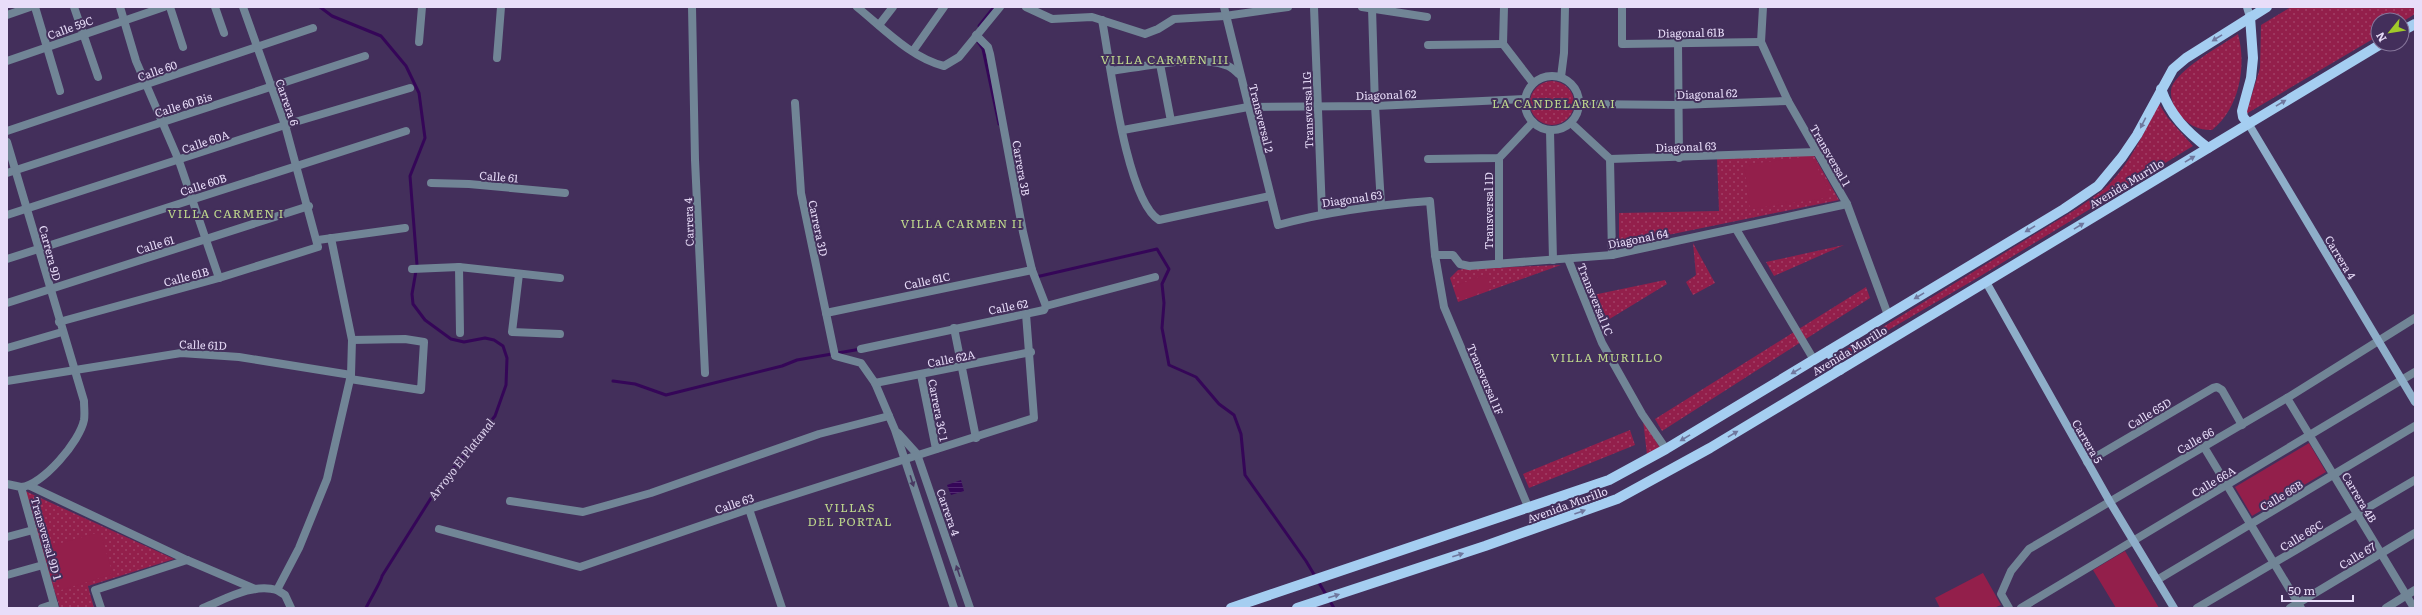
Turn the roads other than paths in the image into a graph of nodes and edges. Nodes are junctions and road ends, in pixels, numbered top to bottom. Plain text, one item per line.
1 (30, 7) edge
2 (34, 7) edge
3 (74, 7) edge
4 (120, 7) edge
5 (164, 7) edge
6 (170, 7) edge
7 (215, 7) edge
8 (243, 7) edge
9 (422, 7) edge
10 (501, 7) edge
11 (692, 7) edge
12 (857, 7) edge
13 (893, 7) edge
14 (944, 7) edge
15 (1000, 7) edge
16 (1026, 7) edge
17 (1224, 7) edge
18 (1288, 7) edge
19 (1314, 7) edge
20 (1362, 7) edge
21 (1504, 7) edge
22 (1564, 7) edge
23 (1622, 7) edge
24 (1763, 7) edge
25 (2247, 7) edge
26 (2267, 7) edge
27 (1372, 8) edge
28 (1411, 11) edge
29 (7, 15) edge
30 (1225, 16) junction
31 (1427, 16) dead end
32 (2250, 17) junction
33 (124, 20) junction
34 (1102, 20) junction
35 (879, 25) junction
36 (313, 28) dead end
37 (82, 33) junction
38 (224, 33) dead end
39 (976, 36) junction
40 (419, 42) dead end
41 (1761, 42) junction
42 (1678, 43) junction
43 (1503, 44) junction
44 (1428, 45) dead end
45 (183, 46) dead end
46 (258, 46) junction
47 (47, 47) junction
48 (913, 51) junction
49 (2370, 51) edge
50 (365, 56) dead end
51 (497, 58) dead end
52 (7, 60) edge
53 (1160, 64) junction
54 (1111, 71) junction
55 (1240, 75) junction
56 (98, 77) dead end
57 (1561, 77) junction
58 (1533, 83) junction
59 (146, 86) junction
60 (272, 88) junction
61 (410, 88) dead end
62 (2161, 88) junction
63 (60, 91) dead end
64 (1525, 99) junction
65 (1788, 101) junction
66 (795, 103) dead end
67 (1580, 104) junction
68 (1678, 105) junction
69 (1317, 106) junction
70 (1375, 106) junction
71 (1248, 107) junction
72 (1171, 121) junction
73 (162, 122) junction
74 (1532, 122) junction
75 (1571, 123) junction
76 (2248, 124) junction
77 (285, 125) junction
78 (1122, 130) junction
79 (7, 131) edge
80 (406, 131) dead end
81 (1550, 131) junction
82 (7, 142) edge
83 (2208, 148) junction
84 (1816, 152) junction
85 (1499, 158) junction
86 (1679, 158) junction
87 (1428, 159) dead end
88 (1610, 159) junction
89 (179, 161) junction
90 (297, 166) junction
91 (16, 170) junction
92 (7, 173) edge
93 (431, 183) dead end
94 (565, 193) dead end
95 (1270, 196) junction
96 (192, 199) junction
97 (1430, 201) joint
98 (1381, 204) junction
99 (1847, 204) junction
100 (309, 206) junction
101 (28, 208) junction
102 (1322, 213) junction
103 (7, 215) edge
104 (1278, 226) joint
105 (405, 228) dead end
106 (1736, 229) junction
107 (331, 238) junction
108 (205, 239) junction
109 (318, 244) junction
110 (39, 249) junction
111 (1435, 255) junction
112 (1612, 255) junction
113 (7, 259) edge
114 (1568, 259) junction
115 (1553, 260) junction
116 (1499, 264) junction
117 (459, 267) junction
118 (412, 269) dead end
119 (1032, 270) junction
120 (519, 274) junction
121 (1155, 277) dead end
122 (219, 278) junction
123 (560, 278) dead end
124 (1986, 282) junction
125 (50, 288) junction
126 (7, 303) edge
127 (1046, 306) junction
128 (826, 313) junction
129 (1026, 314) junction
130 (1888, 315) junction
131 (2415, 318) edge
132 (59, 322) junction
133 (954, 328) junction
134 (62, 332) junction
135 (460, 333) dead end
136 (560, 334) dead end
137 (2378, 339) junction
138 (352, 340) junction
139 (7, 348) edge
140 (861, 349) dead end
141 (1829, 351) junction
142 (1031, 352) junction
143 (834, 353) joint
144 (1814, 360) junction
145 (962, 367) junction
146 (74, 370) junction
147 (1840, 370) junction
148 (2415, 372) edge
149 (704, 373) dead end
150 (921, 375) junction
151 (351, 377) junction
152 (2402, 380) junction
153 (7, 382) edge
154 (875, 383) junction
155 (2287, 398) junction
156 (2415, 402) edge
157 (889, 416) junction
158 (2242, 425) junction
159 (2415, 426) edge
160 (895, 430) junction
161 (2310, 436) junction
162 (976, 438) junction
163 (2204, 447) junction
164 (936, 449) junction
165 (1666, 449) junction
166 (917, 454) junction
167 (904, 458) junction
168 (2087, 462) junction
169 (2334, 476) junction
170 (2415, 480) edge
171 (7, 484) edge
172 (2227, 485) junction
173 (30, 486) junction
174 (21, 487) junction
175 (510, 501) dead end
176 (2110, 502) junction
177 (749, 509) junction
178 (1529, 509) junction
179 (2357, 514) junction
180 (2251, 525) junction
181 (33, 530) junction
182 (439, 530) dead end
183 (2415, 533) edge
184 (7, 537) edge
185 (2133, 541) junction
186 (2381, 554) junction
187 (186, 560) junction
188 (2274, 564) junction
189 (43, 565) junction
190 (7, 575) edge
191 (2157, 580) junction
192 (254, 588) junction
193 (277, 590) junction
194 (2415, 590) edge
195 (2406, 596) junction
196 (55, 606) edge
197 (2299, 606) edge
198 (42, 608) edge
199 (101, 608) edge
200 (203, 608) edge
201 (291, 608) edge
202 (782, 608) edge
203 (954, 608) edge
204 (970, 608) edge
205 (1231, 608) edge
206 (1297, 608) edge
207 (2009, 608) edge
208 (2021, 608) edge
209 (2174, 608) edge
210 (2197, 608) edge
211 (2290, 608) edge
212 (2386, 608) edge
213 (2414, 608) edge

1 - 29 street
2 - 47 street
3 - 37 street
4 - 33 street
5 - 33 street, Calle 59C
6 - 45 street
7 - 38 street
8 - 46 street, Carrera 6
9 - 40 street
10 - 51 street
11 - 149 street, Carrera 4
12 - 35 street
13 - 35 street
14 - 48 street
15 - 39 street
16 - 34 street
17 - 30 street, Transversal 2
18 - 30 street
19 - 69 street, Transversal 1G
20 - 27 street
21 - 43 street
22 - 57 street
23 - 42 street, Diagonal 61B
24 - 41 street, Transversal 1
25 - 32 street
26 - 32 main road, Avenida Murillo
27 - 28 street
27 - 70 street
28 - 31 street
30 - 34 street
30 - 55 street, Transversal 2
32 -> 62 main road, Avenida Murillo
32 - 76 main road
33 - 37 street, Calle 59C
33 - 59 street
34 - 54 street
35 - 48 street
36 - 46 street, Calle 60
37 - 47 street, Calle 59C
37 - 56 street
39 - 48 street
39 - 119 street, Carrera 3B
41 - 42 street, Diagonal 61B
41 - 65 street, Transversal 1
42 - 68 street
43 - 44 street
43 - 58 street
46 - 59 street, Calle 60
46 - 60 street, Carrera 6
47 - 52 street, Calle 59C
47 - 63 street
76 -> 49 main road, Avenida Murillo
50 - 60 street, Calle 60 Bis
53 - 54 street
53 - 55 street
53 - 72 street
54 - 78 street
55 - 71 street, Transversal 2
57 - 58 street
57 - 67 street
58 - 64 street
59 - 73 street
59 - 79 street, Calle 60
60 - 73 street, Calle 60 Bis
60 - 77 street, Carrera 6
61 - 77 street, Calle 60A
62 - 83 main road
62 -> 130 main road, Avenida Murillo
64 - 70 street, Diagonal 62
64 - 74 street
65 - 68 street, Diagonal 62
65 - 84 street, Transversal 1
66 - 128 street, Carrera 3D
67 - 68 street, Diagonal 62
67 - 75 street
68 - 86 street
69 - 70 street, Diagonal 62
69 - 71 street, Diagonal 62
69 - 102 street, Transversal 1G
70 - 98 street
71 - 72 street, Diagonal 62
71 - 95 street, Transversal 2
72 - 78 street, Diagonal 62
73 - 89 street
73 - 91 street, Calle 60 Bis
74 - 81 street
74 - 85 street
75 - 81 street
75 - 88 street
76 - 83 main road, Avenida Murillo
76 - 137 street, Carrera 4
77 - 89 street, Calle 60A
77 - 90 street, Carrera 6
78 - 95 street
80 - 90 street, Calle 60B
81 - 115 street
82 - 91 street, Carrera 9D
124 -> 83 main road, Avenida Murillo
84 - 86 street, Diagonal 63
84 - 99 street, Transversal 1
85 - 87 street
85 - 116 street, Transversal 1D
86 - 88 street, Diagonal 63
88 - 112 street
89 - 96 street
89 - 101 street, Calle 60A
90 - 96 street, Calle 60B
90 - 100 street, Carrera 6
91 - 92 street, Calle 60 Bis
91 - 101 street, Carrera 9D
93 - 94 street, Calle 61
95 - 104 street, Transversal 2
96 - 108 street
96 - 110 street, Calle 60B
97 - 98 street, Diagonal 63
97 - 111 street, Transversal 1F
98 - 102 street, Diagonal 63
99 - 106 street, Diagonal 64
99 - 130 street, Transversal 1
100 - 108 street, Calle 61
100 - 109 street, Carrera 6
101 - 103 street, Calle 60A
101 - 110 street, Carrera 9D
102 - 104 street, Diagonal 63
105 - 107 street, Calle 61B
106 - 112 street, Diagonal 64
106 - 144 street
107 - 109 street, Calle 61B
107 - 138 street
108 - 122 street
108 - 125 street, Calle 61
109 - 122 street, Calle 61B
110 - 113 street, Calle 60B
110 - 125 street, Carrera 9D
111 - 116 street, Diagonal 64
111 - 178 street, Transversal 1F
112 - 114 street, Diagonal 64
114 - 115 street, Diagonal 64
114 - 165 street, Transversal 1C
115 - 116 street, Diagonal 64
117 - 118 street
117 - 120 street
117 - 135 street
119 - 127 street, Carrera 3B
119 - 128 street, Calle 61C
120 - 123 street
120 - 136 street
121 - 127 street, Calle 62
122 - 132 street, Calle 61B
124 - 147 main road, Avenida Murillo
124 - 168 street, Carrera 5
125 - 126 street, Calle 61
125 - 132 street, Carrera 9D
127 - 129 street, Calle 62
128 - 143 street, Carrera 3D
129 - 133 street, Calle 62
129 - 142 street
130 - 141 main road, Avenida Murillo
131 - 137 street, Calle 66
132 - 134 street, Carrera 9D
133 - 140 street, Calle 62
133 - 145 street
134 - 139 street
134 - 146 street, Carrera 9D
137 - 152 street, Carrera 4
137 - 155 street, Calle 66
138 - 151 street
138 - 151 street, Calle 61D
141 - 144 main road, Avenida Murillo
141 - 147 main road
142 - 145 street, Calle 62A
142 - 162 street, Calle 63
143 - 154 street, Carrera 4
144 -> 165 main road, Avenida Murillo
145 - 150 street, Calle 62A
145 - 162 street
146 - 151 street, Calle 61D
146 - 153 street, Calle 61D
146 - 173 street, Carrera 9D
206 -> 147 main road, Avenida Murillo
148 - 152 street, Calle 66A
150 - 154 street, Calle 62A
150 - 164 street, Carrera 3C 1
151 - 193 street
152 - 156 street, Carrera 4
152 - 161 street, Calle 66A
154 - 157 street, Carrera 4
155 - 158 street, Calle 66
155 - 161 street, Carrera 4B
157 - 160 street, Carrera 4
157 - 175 street
158 - 163 street, Calle 66
158 - 168 street, Calle 65D
159 - 169 street, Calle 66B
160 - 166 street, Carrera 4
160 - 167 street, Carrera 4
161 - 169 street, Carrera 4B
161 - 172 street, Calle 66A
162 - 164 street, Calle 63
163 - 172 street
163 - 176 street, Calle 66
164 - 166 street, Calle 63
165 - 178 main road, Avenida Murillo
166 - 167 street, Calle 63
204 -> 166 street, Carrera 4
167 - 177 street, Calle 63
167 -> 203 street, Carrera 4
168 - 176 street, Carrera 5
169 - 179 street, Carrera 4B
169 - 180 street, Calle 66B
170 - 179 street, Calle 66C
171 - 174 street, Transversal 9D 1
172 - 180 street
172 - 185 street, Calle 66A
173 - 174 street
173 - 187 street
174 - 181 street, Transversal 9D 1
176 - 185 street, Carrera 5
176 - 207 street, Calle 66
177 - 182 street, Calle 63
177 - 202 street
178 - 205 main road, Avenida Murillo
179 - 186 street, Carrera 4B
179 - 188 street, Calle 66C
180 - 188 street
180 - 191 street, Calle 66B
181 - 184 street
181 - 189 street, Transversal 9D 1
183 - 186 street, Calle 67
185 - 191 street, Carrera 5
185 - 208 street, Calle 66A
186 - 195 street, Carrera 4B
186 - 197 street, Calle 67
187 - 192 street
187 - 199 street
188 - 197 street
188 - 210 street, Calle 66C
189 - 190 street
189 - 196 street, Transversal 9D 1
191 - 209 street, Carrera 5
192 - 193 street
192 - 200 street
193 - 201 street
194 - 195 street
195 - 212 street
195 - 213 street, Carrera 4B
196 - 198 street
197 - 211 street, Calle 67

